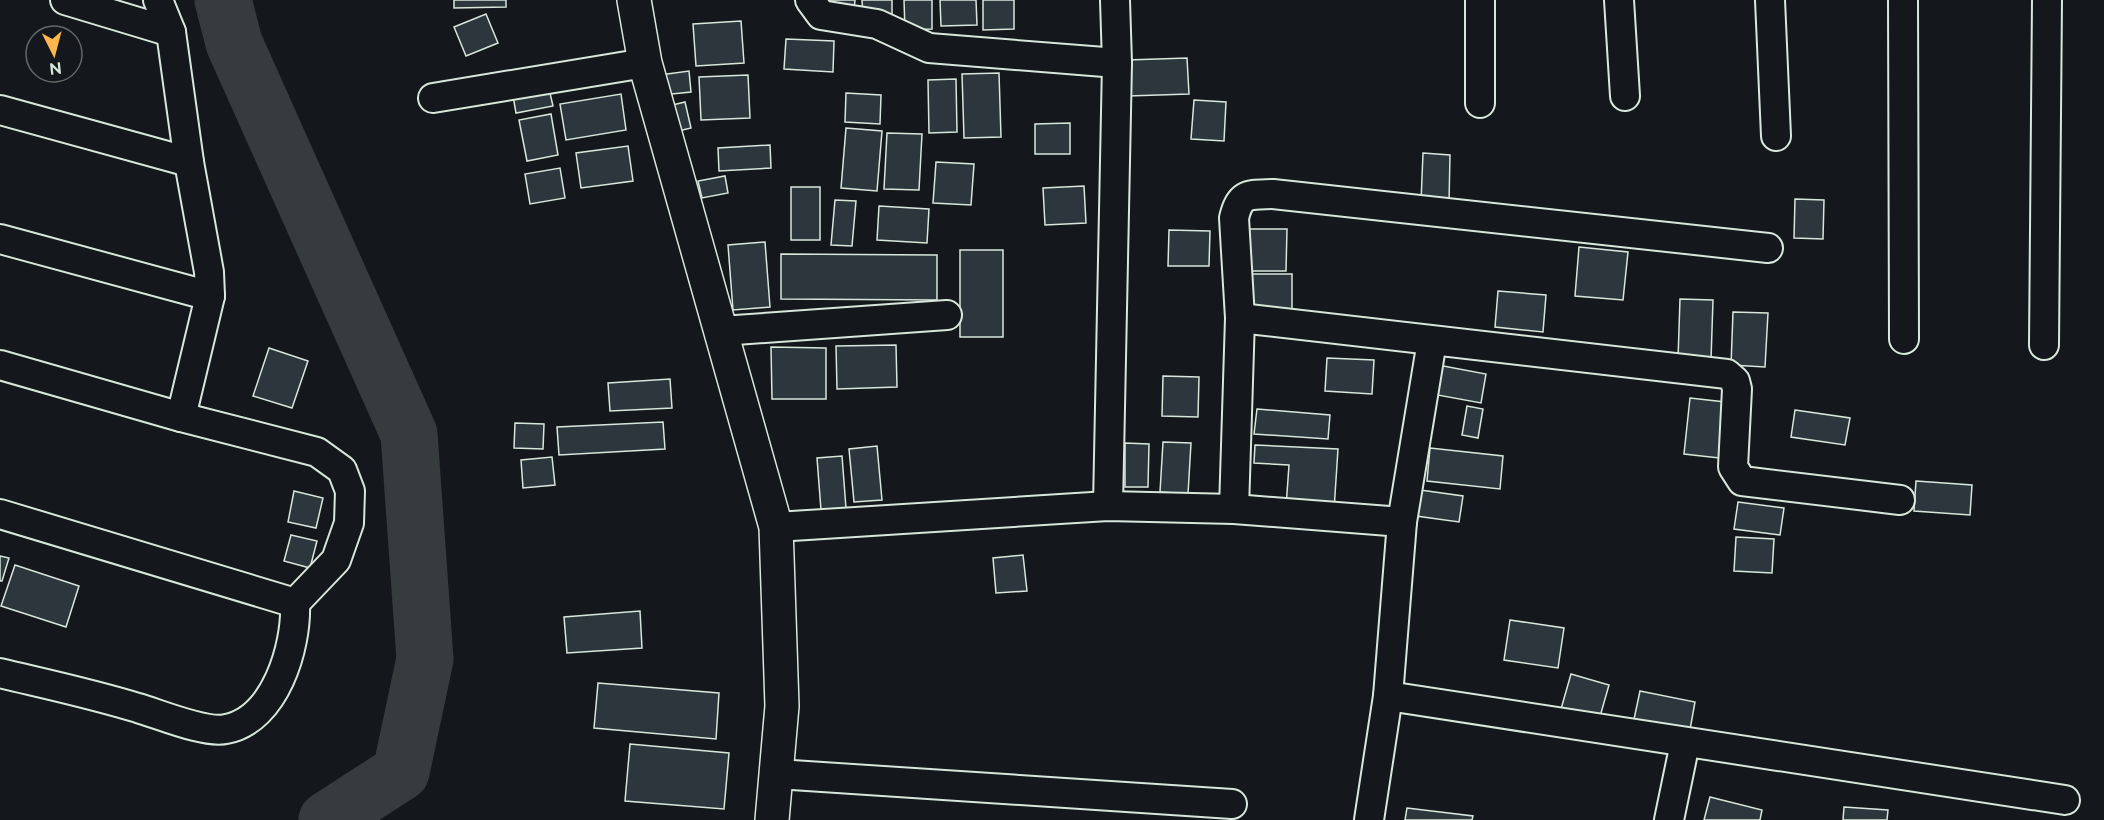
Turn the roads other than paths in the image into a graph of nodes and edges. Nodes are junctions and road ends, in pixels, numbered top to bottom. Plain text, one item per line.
1 (65, 0) edge
2 (158, 0) edge
3 (634, 0) edge
4 (810, 0) edge
5 (1115, 0) edge
6 (1480, 0) edge
7 (1619, 0) edge
8 (1770, 0) edge
9 (1903, 0) edge
10 (2047, 0) edge
11 (171, 32) junction
12 (645, 63) junction
13 (1117, 63) junction
14 (1625, 96) dead end
15 (433, 98) dead end
16 (1480, 103) dead end
17 (0, 110) edge
18 (1776, 136) dead end
19 (189, 162) junction
20 (0, 239) edge
21 (1768, 248) dead end
22 (210, 296) junction
23 (947, 315) dead end
24 (1240, 318) junction
25 (721, 331) junction
26 (1904, 339) dead end
27 (1432, 341) junction
28 (2044, 345) dead end
29 (0, 365) edge
30 (181, 417) junction
31 (1900, 500) dead end
32 (1108, 506) junction
33 (1234, 509) junction
34 (0, 514) edge
35 (1402, 522) junction
36 (776, 527) junction
37 (295, 603) junction
38 (0, 673) edge
39 (1388, 696) junction
40 (1684, 744) junction
41 (777, 774) junction
42 (2065, 800) dead end
43 (1232, 804) dead end
44 (772, 820) edge
45 (1369, 820) edge
46 (1669, 820) edge

1 - 11 street
2 - 11 street
3 - 12 street
4 - 13 street
5 - 13 street
6 - 16 street
7 - 14 street
8 - 18 street
9 - 26 street
10 - 28 street
11 - 19 street
12 - 15 street
12 - 25 street
13 - 32 street
17 - 19 street
19 - 22 street
20 - 22 street
21 - 24 street
22 - 30 street
23 - 25 street
24 - 27 street
24 - 33 street
25 - 36 street
27 - 31 street
27 - 35 street
29 - 30 street
30 - 37 street
32 - 33 street
32 - 36 street
33 - 35 street
34 - 37 street
35 - 39 street
36 - 41 street
37 - 38 street
39 - 40 street
39 - 45 street
40 - 42 street
40 - 46 street
41 - 43 street
41 - 44 street

